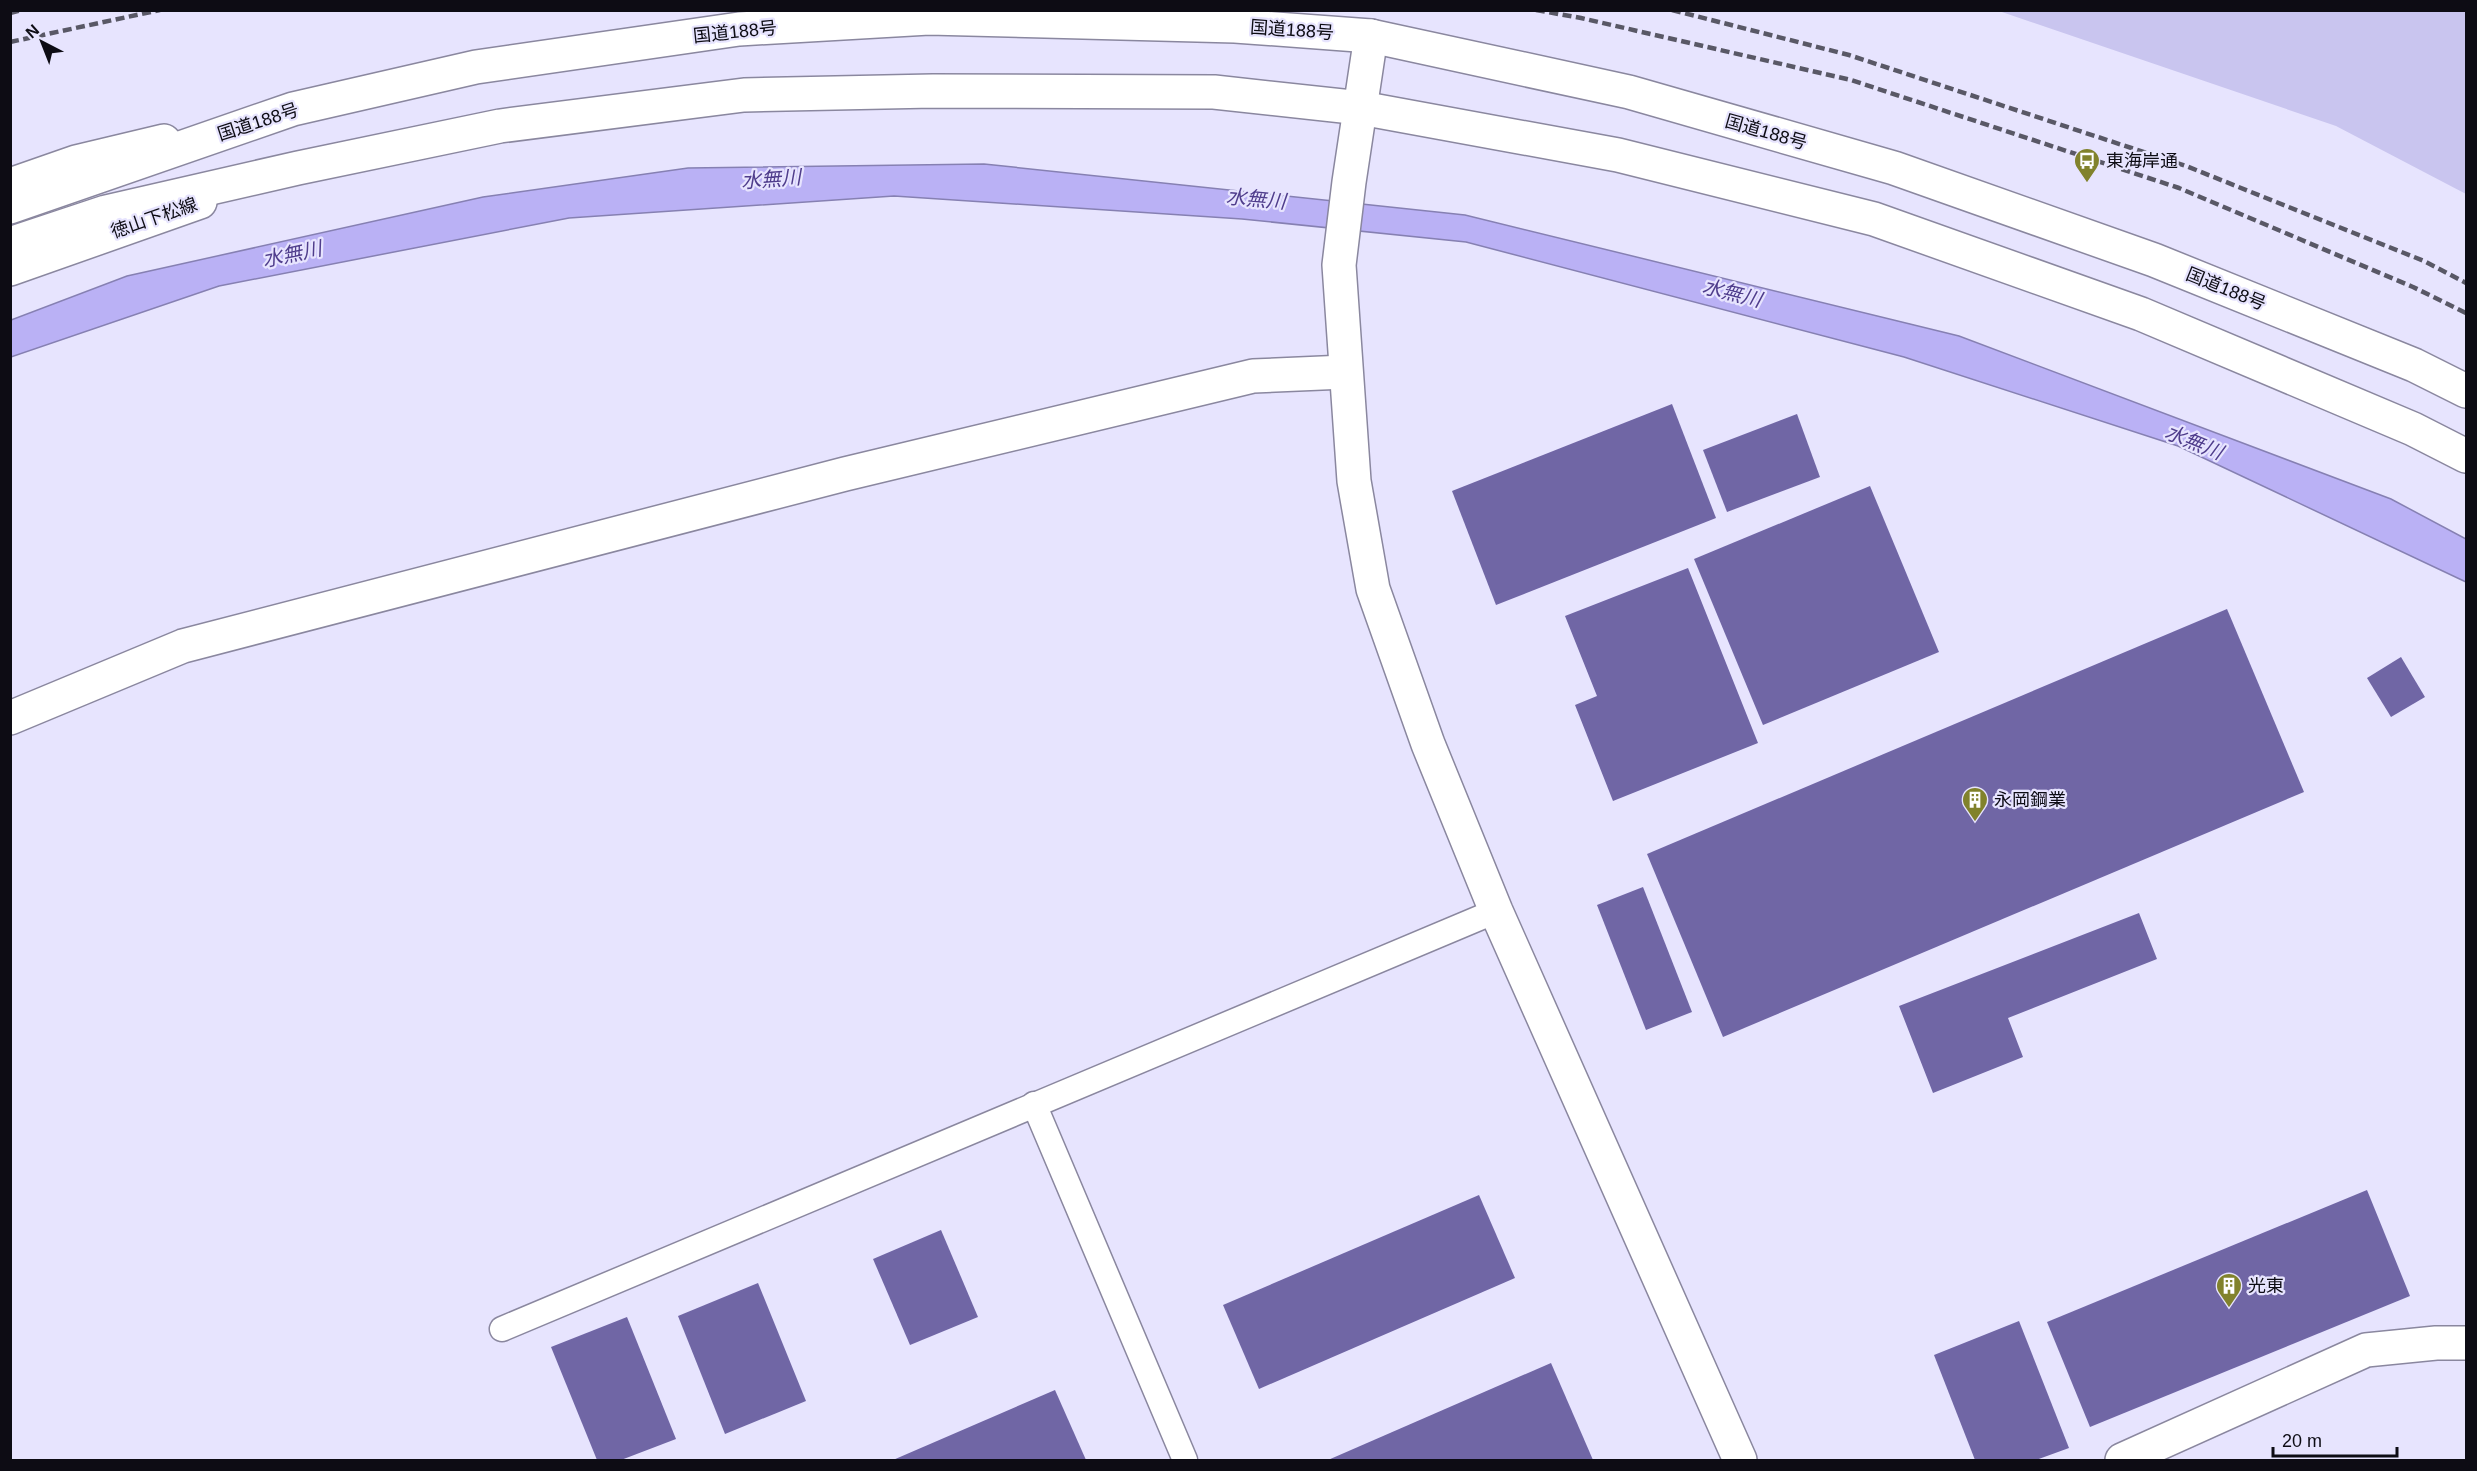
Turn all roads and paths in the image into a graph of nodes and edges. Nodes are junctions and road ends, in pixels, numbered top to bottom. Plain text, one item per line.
1 (1371, 36) junction
2 (1361, 108) junction
3 (293, 110) junction
4 (298, 168) junction
5 (10, 184) edge
6 (10, 207) edge
7 (10, 244) edge
8 (10, 268) edge
9 (1345, 372) junction
10 (2466, 392) edge
11 (2466, 456) edge
12 (10, 718) edge
13 (1496, 911) junction
14 (1034, 1104) junction
15 (502, 1329) dead end
16 (2466, 1343) edge
17 (1185, 1461) edge
18 (1740, 1461) edge
19 (2122, 1461) edge

1 - 2 main road
1 - 3 main road, 国道188号
1 - 10 main road, 国道188号
2 - 4 main road
2 - 9 main road
2 - 11 main road
3 - 5 main road
3 - 6 main road, 国道188号
4 - 7 main road
4 - 8 main road, 徳山下松線
9 - 12 main road
9 - 13 main road
13 - 14 lane
13 - 18 main road
14 - 15 lane
14 - 17 lane
16 - 19 main road

